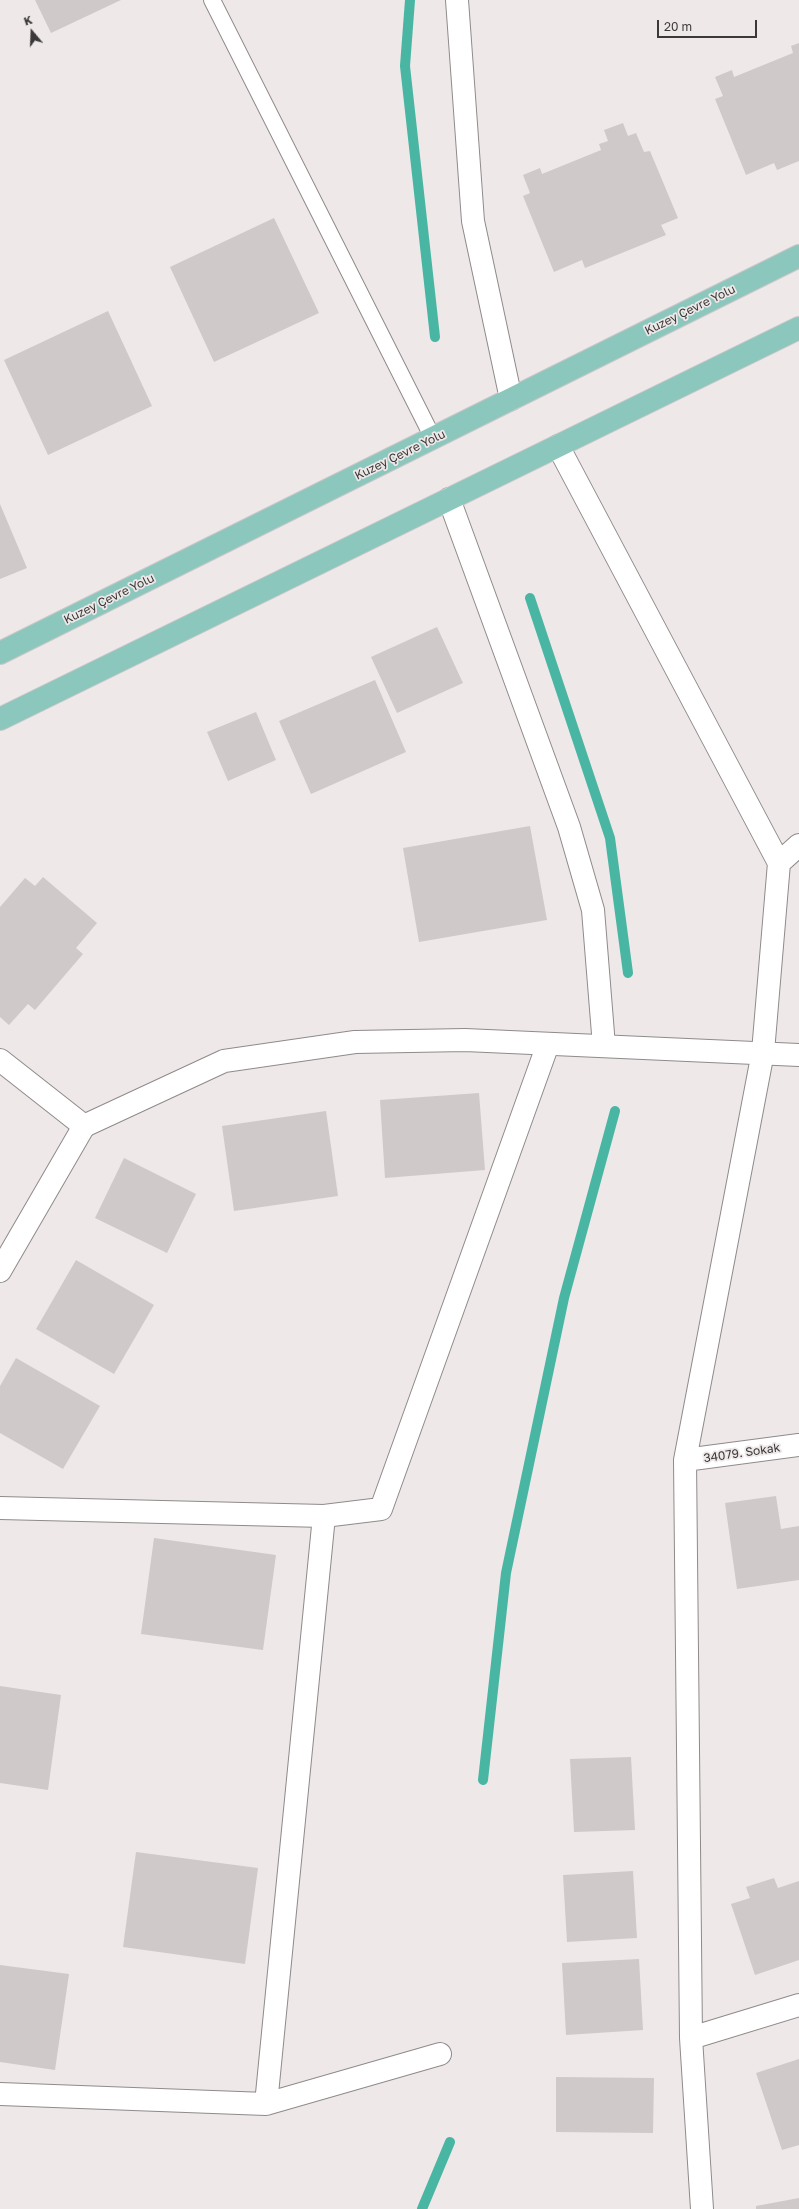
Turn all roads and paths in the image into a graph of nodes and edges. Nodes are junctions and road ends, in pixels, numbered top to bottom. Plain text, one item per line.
1 (212, 0) edge
2 (457, 0) edge
3 (799, 256) edge
4 (799, 328) edge
5 (511, 399) junction
6 (433, 438) junction
7 (558, 446) junction
8 (449, 499) junction
9 (0, 653) edge
10 (0, 719) edge
11 (799, 846) edge
12 (779, 863) junction
13 (548, 1044) junction
14 (604, 1046) junction
15 (763, 1052) junction
16 (799, 1055) edge
17 (0, 1060) edge
18 (84, 1126) junction
19 (0, 1271) edge
20 (799, 1445) edge
21 (686, 1460) junction
22 (0, 1508) edge
23 (324, 1516) junction
24 (799, 2005) edge
25 (691, 2038) junction
26 (440, 2054) dead end
27 (0, 2094) edge
28 (266, 2104) junction
29 (702, 2209) edge

1 - 6 lane
2 - 5 street
3 - 5 main road, Kuzey Çevre Yolu
4 - 7 main road
5 - 6 main road, Kuzey Çevre Yolu
6 - 9 main road, Kuzey Çevre Yolu
7 - 8 main road
7 - 12 street
8 - 10 main road
8 - 14 street
11 - 12 street
12 - 15 street
13 - 14 street
13 - 18 street
13 - 23 street
14 - 15 street
15 - 16 street
15 - 21 street
17 - 18 street
18 - 19 street
20 - 21 street, 34079. Sokak
21 - 25 street
22 - 23 street
23 - 28 street
24 - 25 street
25 - 29 street
26 - 28 street
27 - 28 street

